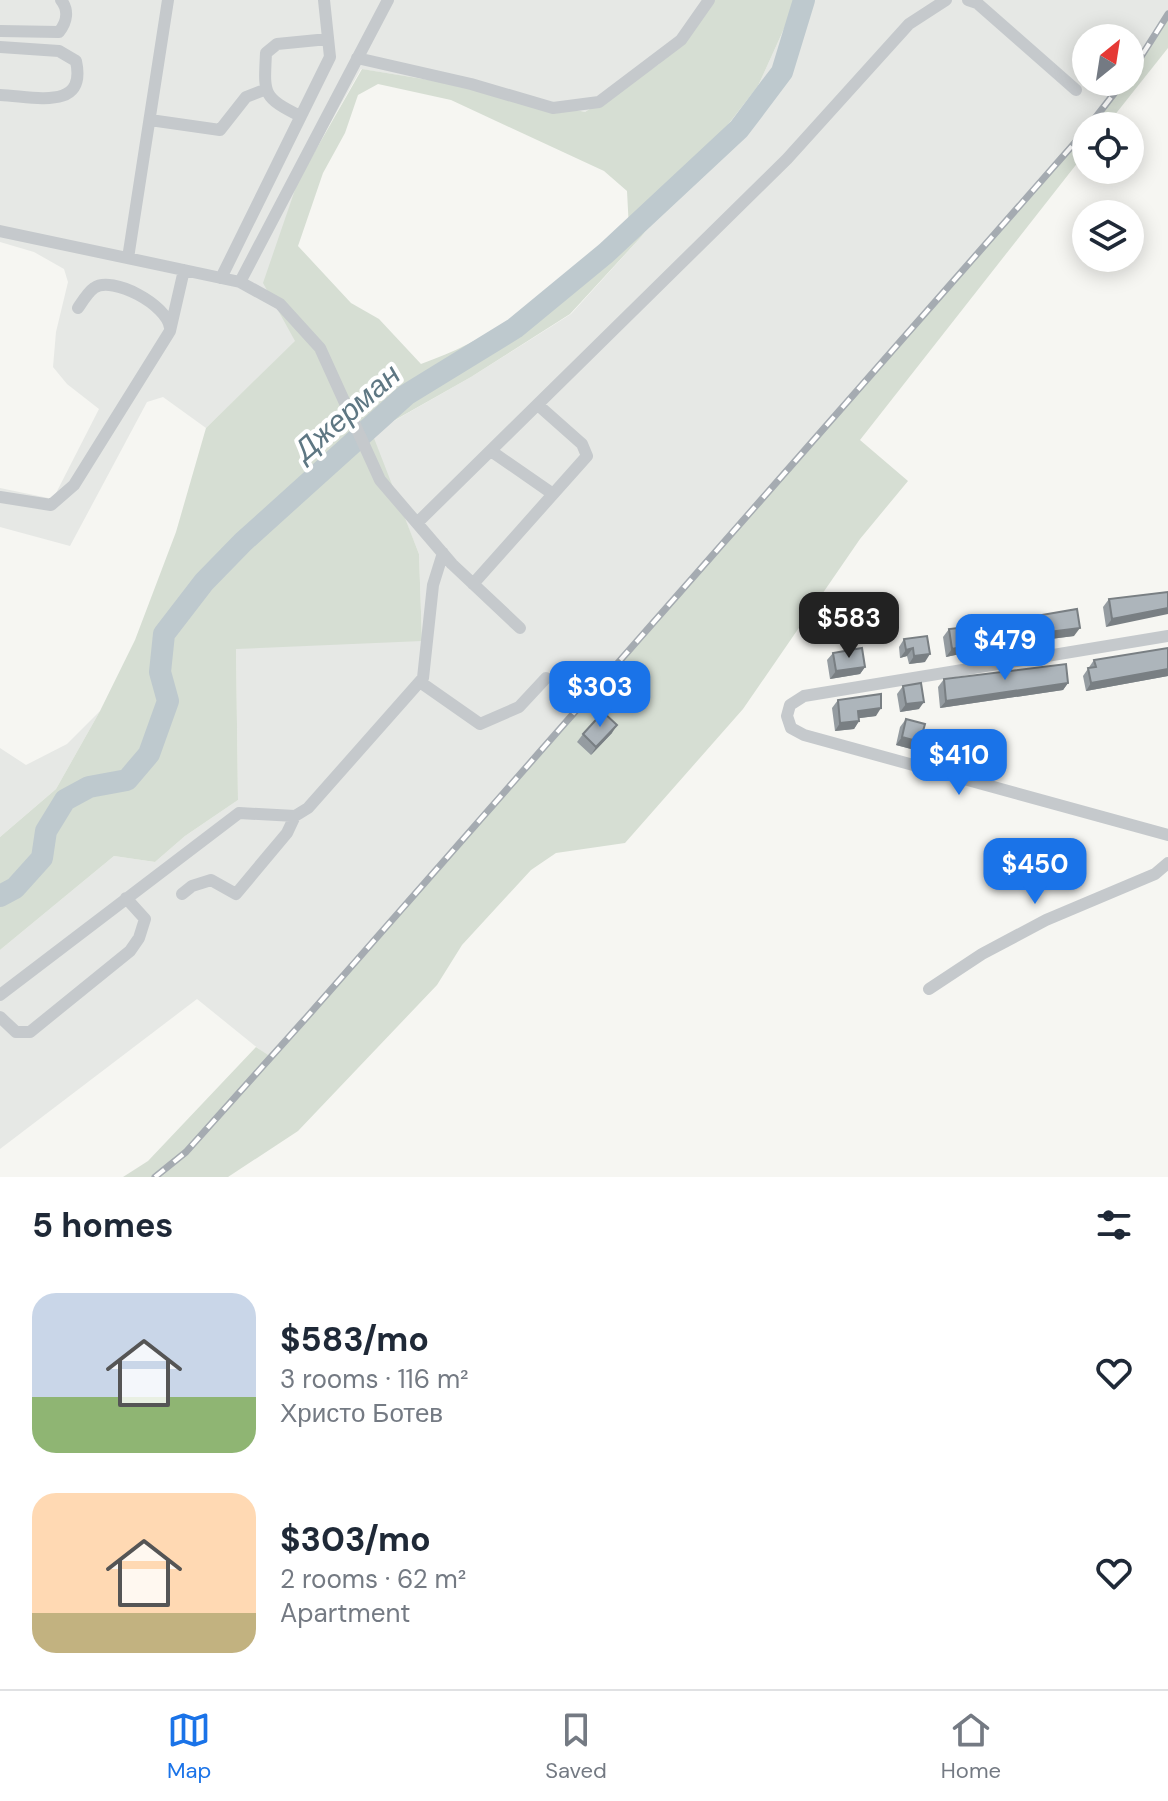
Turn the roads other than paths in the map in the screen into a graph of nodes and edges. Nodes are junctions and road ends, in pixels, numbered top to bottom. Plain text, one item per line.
1 (61, 0) edge
2 (168, 0) edge
3 (324, 0) edge
4 (388, 0) edge
5 (709, 0) edge
6 (946, 0) edge
7 (968, 0) edge
8 (0, 31) edge
9 (328, 39) junction
10 (0, 47) edge
11 (357, 58) junction
12 (1072, 86) edge
13 (264, 90) junction
14 (0, 95) edge
15 (300, 116) junction
16 (150, 120) junction
17 (0, 231) edge
18 (128, 258) junction
19 (184, 270) junction
20 (221, 278) junction
21 (240, 282) junction
22 (78, 308) dead end
23 (170, 331) junction
24 (538, 405) junction
25 (491, 451) junction
26 (553, 494) junction
27 (0, 497) edge
28 (417, 523) junction
29 (443, 553) junction
30 (473, 584) junction
31 (520, 628) dead end
32 (1168, 636) edge
33 (546, 678) dead end
34 (420, 682) junction
35 (295, 816) junction
36 (1168, 835) edge
37 (1168, 863) edge
38 (182, 894) dead end
39 (126, 898) junction
40 (929, 989) dead end
41 (0, 995) edge
42 (0, 1017) edge

1 - 8 street
2 - 16 street
3 - 9 street
4 - 11 street
5 - 11 street
6 - 24 street
7 - 12 street
9 - 13 street
9 - 15 street
10 - 14 street
11 - 21 street
13 - 15 street
13 - 16 street
15 - 20 street
16 - 18 street
17 - 18 street
18 - 19 street
19 - 20 street
19 - 23 street
20 - 21 street
21 - 28 street
22 - 23 street
23 - 27 street
24 - 25 street
24 - 26 street
25 - 26 street
25 - 28 street
26 - 30 street
28 - 29 street
29 - 30 street
29 - 34 street
30 - 31 street
32 - 36 street
33 - 34 street
34 - 35 street
35 - 38 street
35 - 39 street
37 - 40 street
39 - 41 street
39 - 42 street

